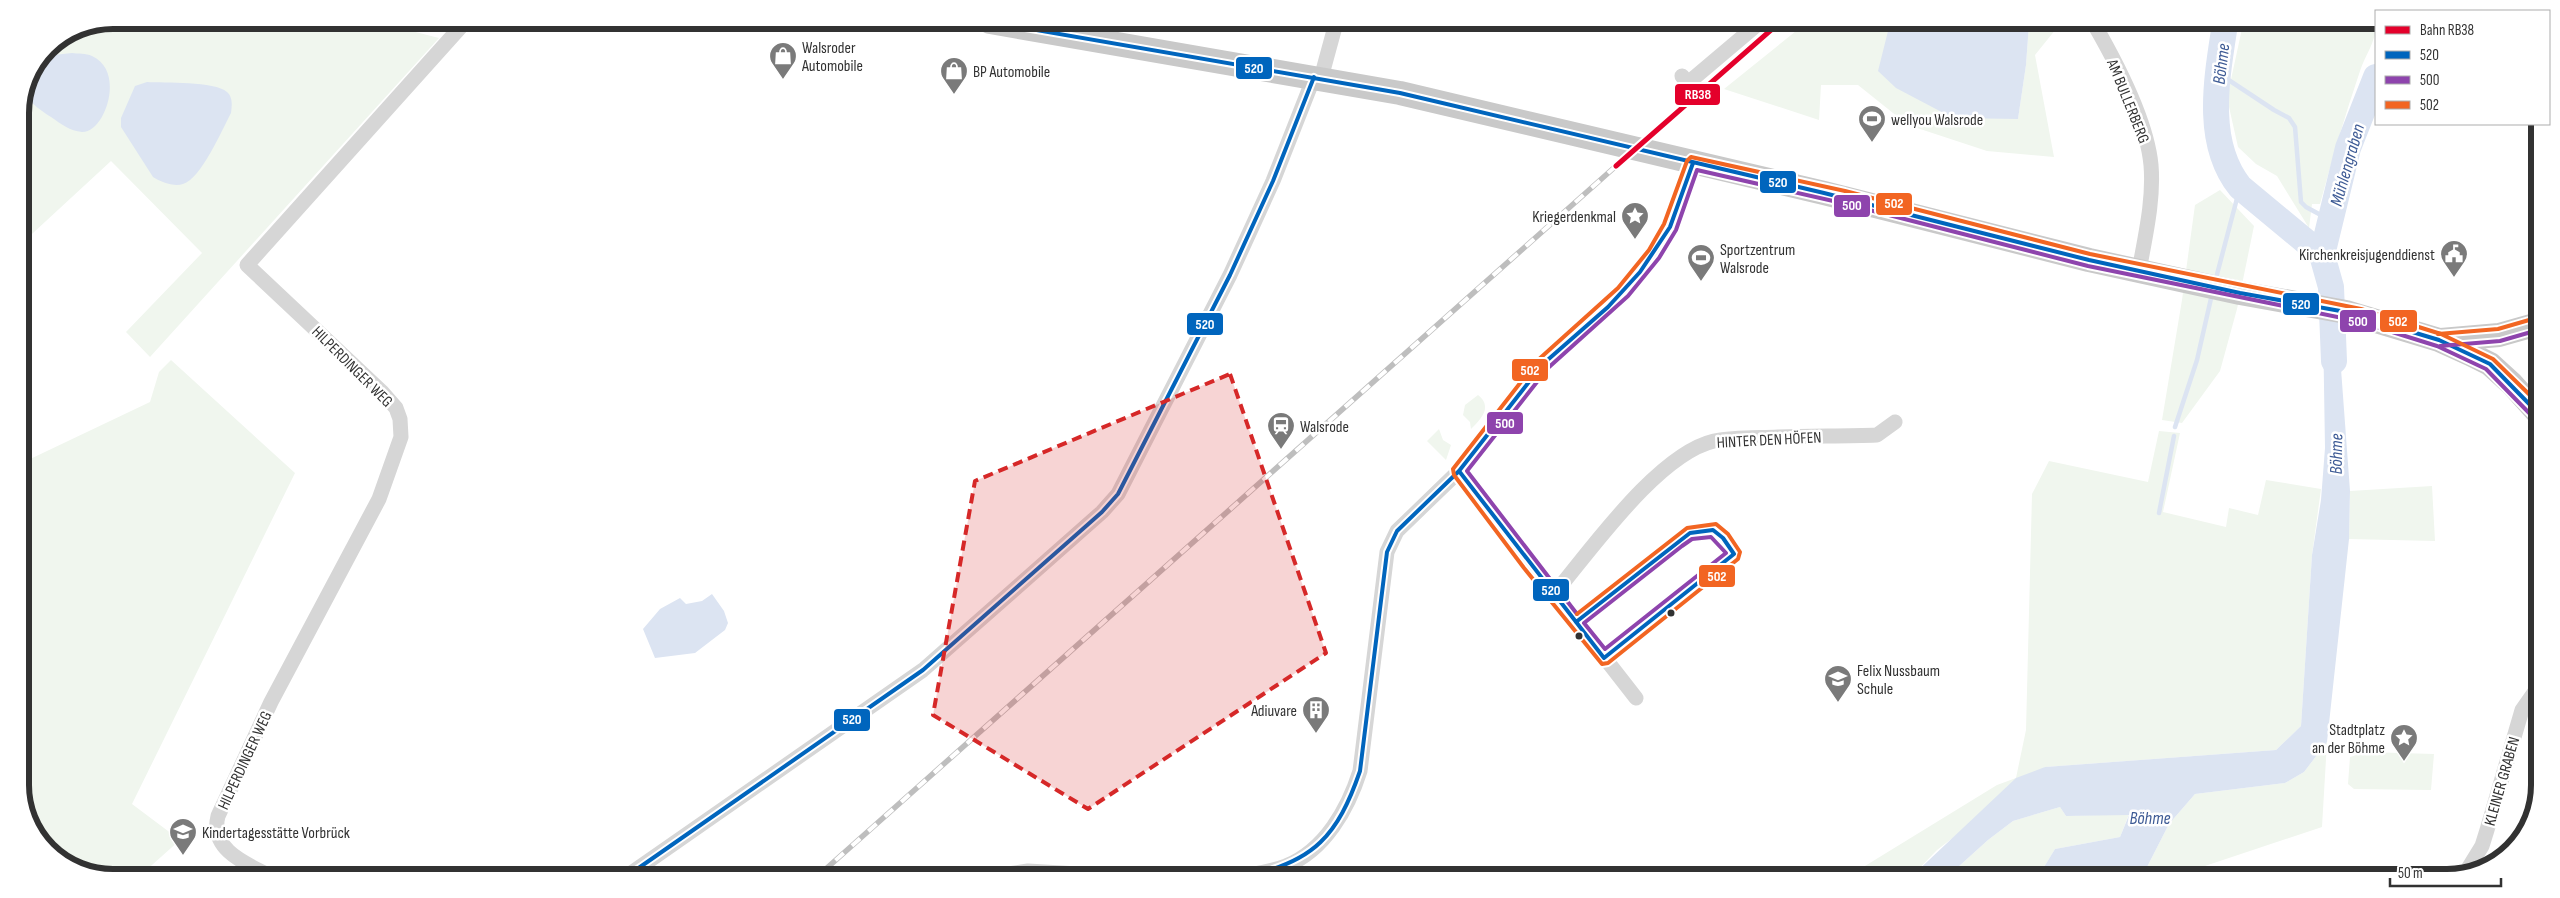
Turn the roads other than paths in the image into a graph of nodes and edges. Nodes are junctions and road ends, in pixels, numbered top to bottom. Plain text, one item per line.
1 (459, 29) edge
2 (1031, 29) edge
3 (1334, 29) edge
4 (1752, 29) edge
5 (2097, 29) edge
6 (1682, 76) dead end
7 (1318, 78) junction
8 (1693, 163) junction
9 (2139, 271) junction
10 (2531, 326) edge
11 (2499, 335) junction
12 (2439, 340) junction
13 (2480, 359) junction
14 (2531, 405) edge
15 (1895, 422) dead end
16 (1459, 471) junction
17 (1554, 594) junction
18 (2531, 697) edge
19 (1636, 698) dead end
20 (2469, 866) edge
21 (256, 869) edge
22 (637, 869) edge
23 (1272, 869) edge

1 - 21 street, HILPERDINGER WEG
2 - 7 main road
3 - 7 street
4 - 6 street
5 - 9 street, AM BULLERBERG
7 - 8 main road
7 - 22 street
8 - 9 main road
8 - 16 street
9 - 12 main road
10 - 11 main road
11 - 12 main road
11 - 13 main road
12 - 13 main road
13 - 14 main road
15 - 17 street, HINTER DEN HÖFEN
16 - 17 street
16 - 23 street
17 - 19 street
18 - 20 street, KLEINER GRABEN

